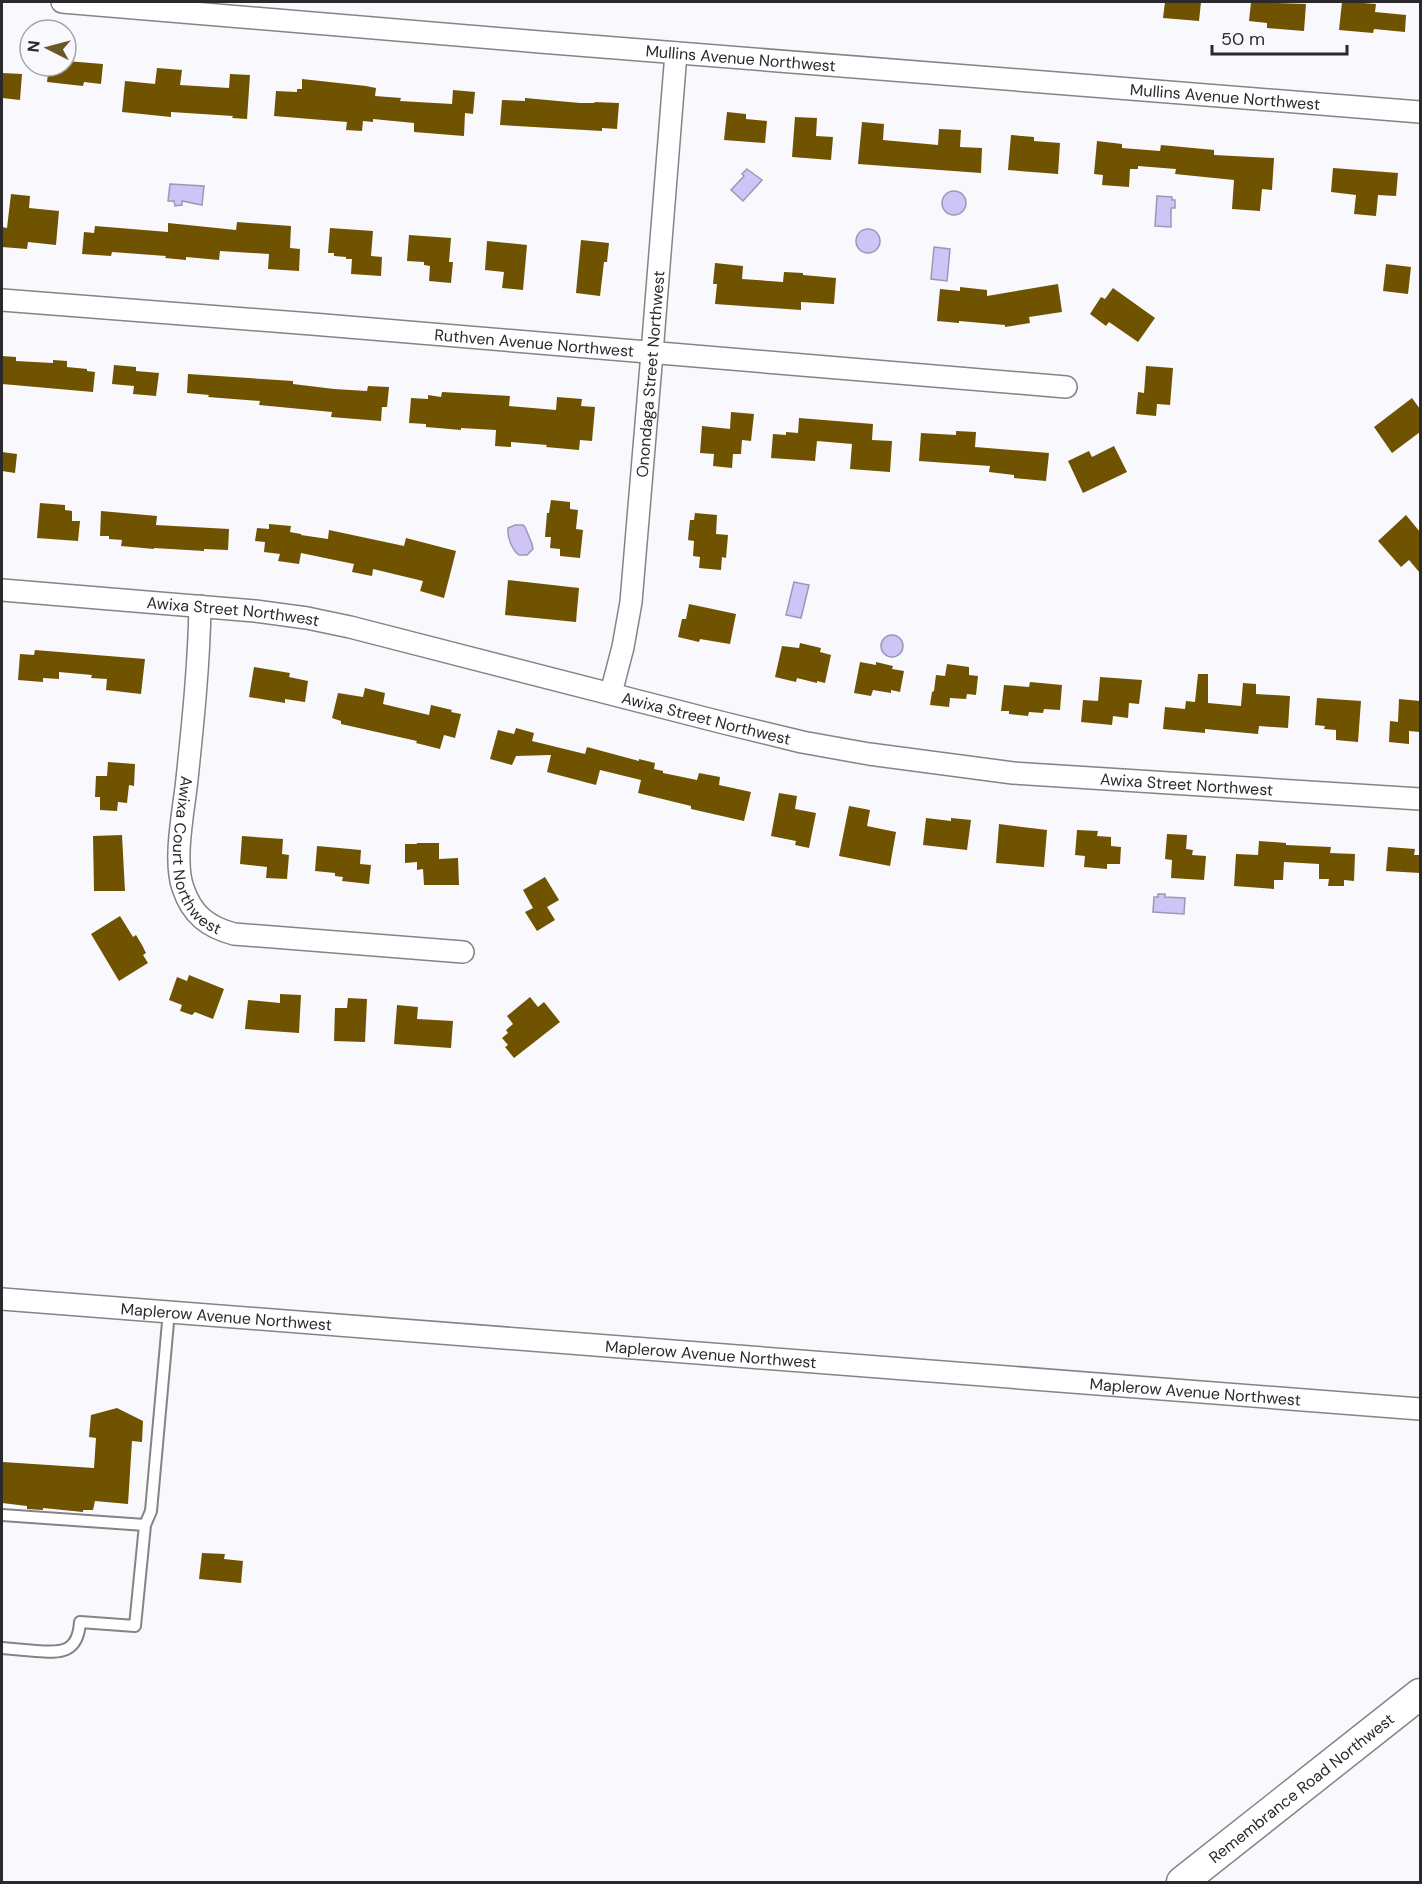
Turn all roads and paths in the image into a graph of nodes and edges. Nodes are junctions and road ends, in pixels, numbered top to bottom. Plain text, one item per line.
1 (62, 2) edge
2 (675, 52) junction
3 (1420, 112) edge
4 (2, 300) edge
5 (652, 353) junction
6 (1066, 387) dead end
7 (2, 590) edge
8 (200, 606) junction
9 (611, 693) junction
10 (1420, 799) edge
11 (463, 952) dead end
12 (2, 1299) edge
13 (169, 1311) junction
14 (1420, 1409) edge
15 (2, 1515) edge
16 (145, 1525) junction
17 (2, 1648) edge
18 (1420, 1694) edge
19 (1182, 1882) edge

1 - 2 street, Mullins Avenue Northwest
2 - 3 street, Mullins Avenue Northwest
2 - 5 street, Onondaga Street Northwest
4 - 5 street, Ruthven Avenue Northwest
5 - 6 street, Ruthven Avenue Northwest
5 - 9 street, Onondaga Street Northwest
7 - 8 street, Awixa Street Northwest
8 - 9 street, Awixa Street Northwest
8 - 11 street, Awixa Court Northwest
9 - 10 street, Awixa Street Northwest
12 - 13 street, Maplerow Avenue Northwest
13 - 14 street, Maplerow Avenue Northwest
13 - 16 lane
15 - 16 lane
16 - 17 lane
18 - 19 main road, Remembrance Road Northwest

